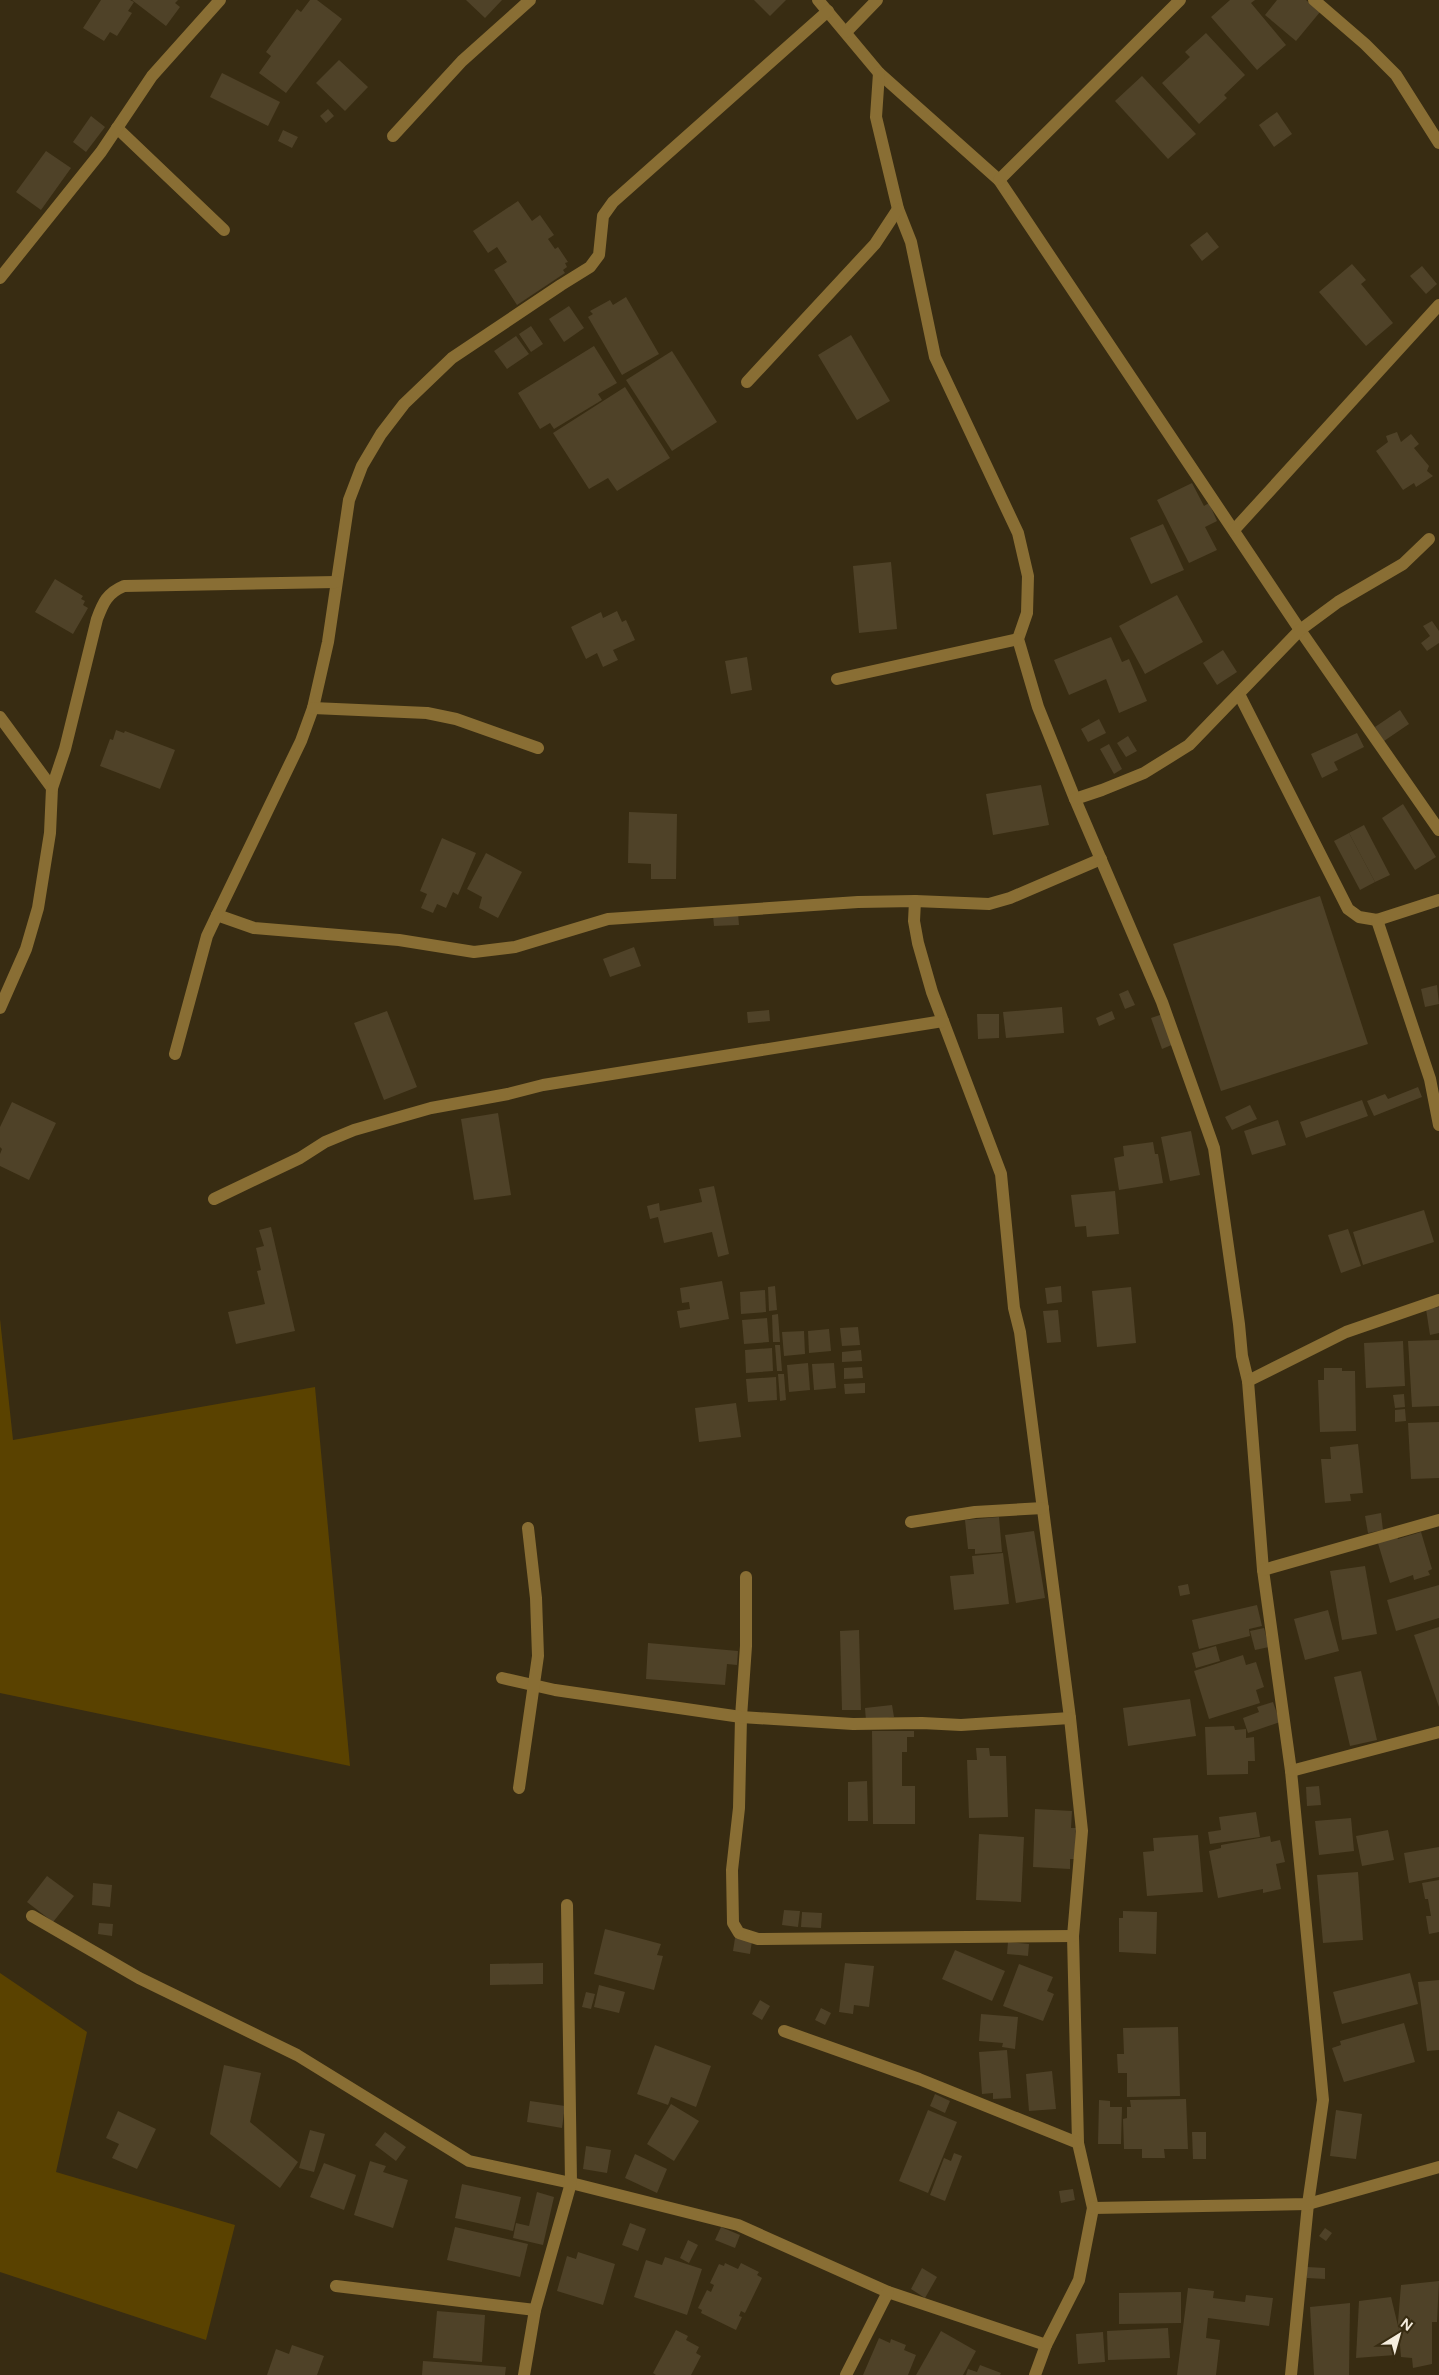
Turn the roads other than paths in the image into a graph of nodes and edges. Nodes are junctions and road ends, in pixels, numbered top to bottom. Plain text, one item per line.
1 (220, 0) edge
2 (530, 0) edge
3 (818, 0) edge
4 (877, 0) edge
5 (1180, 0) edge
6 (1314, 0) edge
7 (828, 11) junction
8 (846, 32) junction
9 (879, 73) junction
10 (117, 128) junction
11 (394, 136) dead end
12 (1439, 143) edge
13 (999, 180) junction
14 (898, 209) junction
15 (224, 230) dead end
16 (0, 278) edge
17 (1439, 306) edge
18 (747, 382) dead end
19 (1234, 530) junction
20 (1429, 539) dead end
21 (336, 582) junction
22 (1300, 630) junction
23 (1018, 639) junction
24 (837, 679) dead end
25 (1238, 694) junction
26 (313, 708) junction
27 (0, 717) edge
28 (538, 748) dead end
29 (52, 788) junction
30 (1075, 799) junction
31 (1439, 830) edge
32 (1101, 859) junction
33 (1439, 900) edge
34 (915, 901) junction
35 (216, 915) junction
36 (1377, 920) junction
37 (0, 1008) edge
38 (943, 1021) junction
39 (175, 1054) dead end
40 (1439, 1125) edge
41 (214, 1199) dead end
42 (1439, 1300) edge
43 (1248, 1381) junction
44 (1044, 1508) junction
45 (1439, 1520) edge
46 (911, 1522) dead end
47 (528, 1528) dead end
48 (1263, 1570) junction
49 (746, 1577) dead end
50 (502, 1678) dead end
51 (534, 1687) junction
52 (741, 1717) junction
53 (1070, 1718) junction
54 (1439, 1732) edge
55 (1291, 1771) junction
56 (519, 1788) dead end
57 (567, 1905) dead end
58 (32, 1916) dead end
59 (1073, 1936) junction
60 (784, 2031) dead end
61 (1078, 2143) junction
62 (1439, 2167) edge
63 (571, 2183) junction
64 (1308, 2204) junction
65 (1094, 2208) junction
66 (336, 2286) dead end
67 (888, 2292) junction
68 (535, 2310) junction
69 (1046, 2345) junction
70 (524, 2375) edge
71 (846, 2375) edge
72 (1034, 2375) edge
73 (1291, 2375) edge

1 - 10 street
2 - 11 street
3 - 7 street
4 - 8 street
5 - 13 street
6 - 12 street
7 - 8 street
7 - 21 street
8 - 9 street
9 - 13 street
9 - 14 street
10 - 15 street
10 - 16 street
13 - 19 street
14 - 18 street
14 - 23 street
17 - 19 street
19 - 22 street
20 - 22 street
21 - 26 street
21 - 29 street
22 - 25 street
22 - 31 street
23 - 24 street
23 - 30 street
25 - 30 street
25 - 36 street
26 - 28 street
26 - 35 street
27 - 29 street
29 - 37 street
30 - 32 street
32 - 34 street
32 - 43 street
33 - 36 street
34 - 35 street
34 - 38 street
35 - 39 street
36 - 40 street
38 - 41 street
38 - 44 street
42 - 43 street
43 - 48 street
44 - 46 street
44 - 53 street
45 - 48 street
47 - 51 street
48 - 55 street
49 - 52 street
50 - 51 street
51 - 52 street
51 - 56 street
52 - 53 street
52 - 59 street
53 - 59 street
54 - 55 street
55 - 64 street
57 - 63 street
58 - 63 street
59 - 61 street
60 - 61 street
61 - 65 street
62 - 64 street
63 - 67 street
63 - 68 street
64 - 65 street
64 - 73 street
65 - 69 street
66 - 68 street
67 - 69 street
67 - 71 street
68 - 70 street
69 - 72 street

